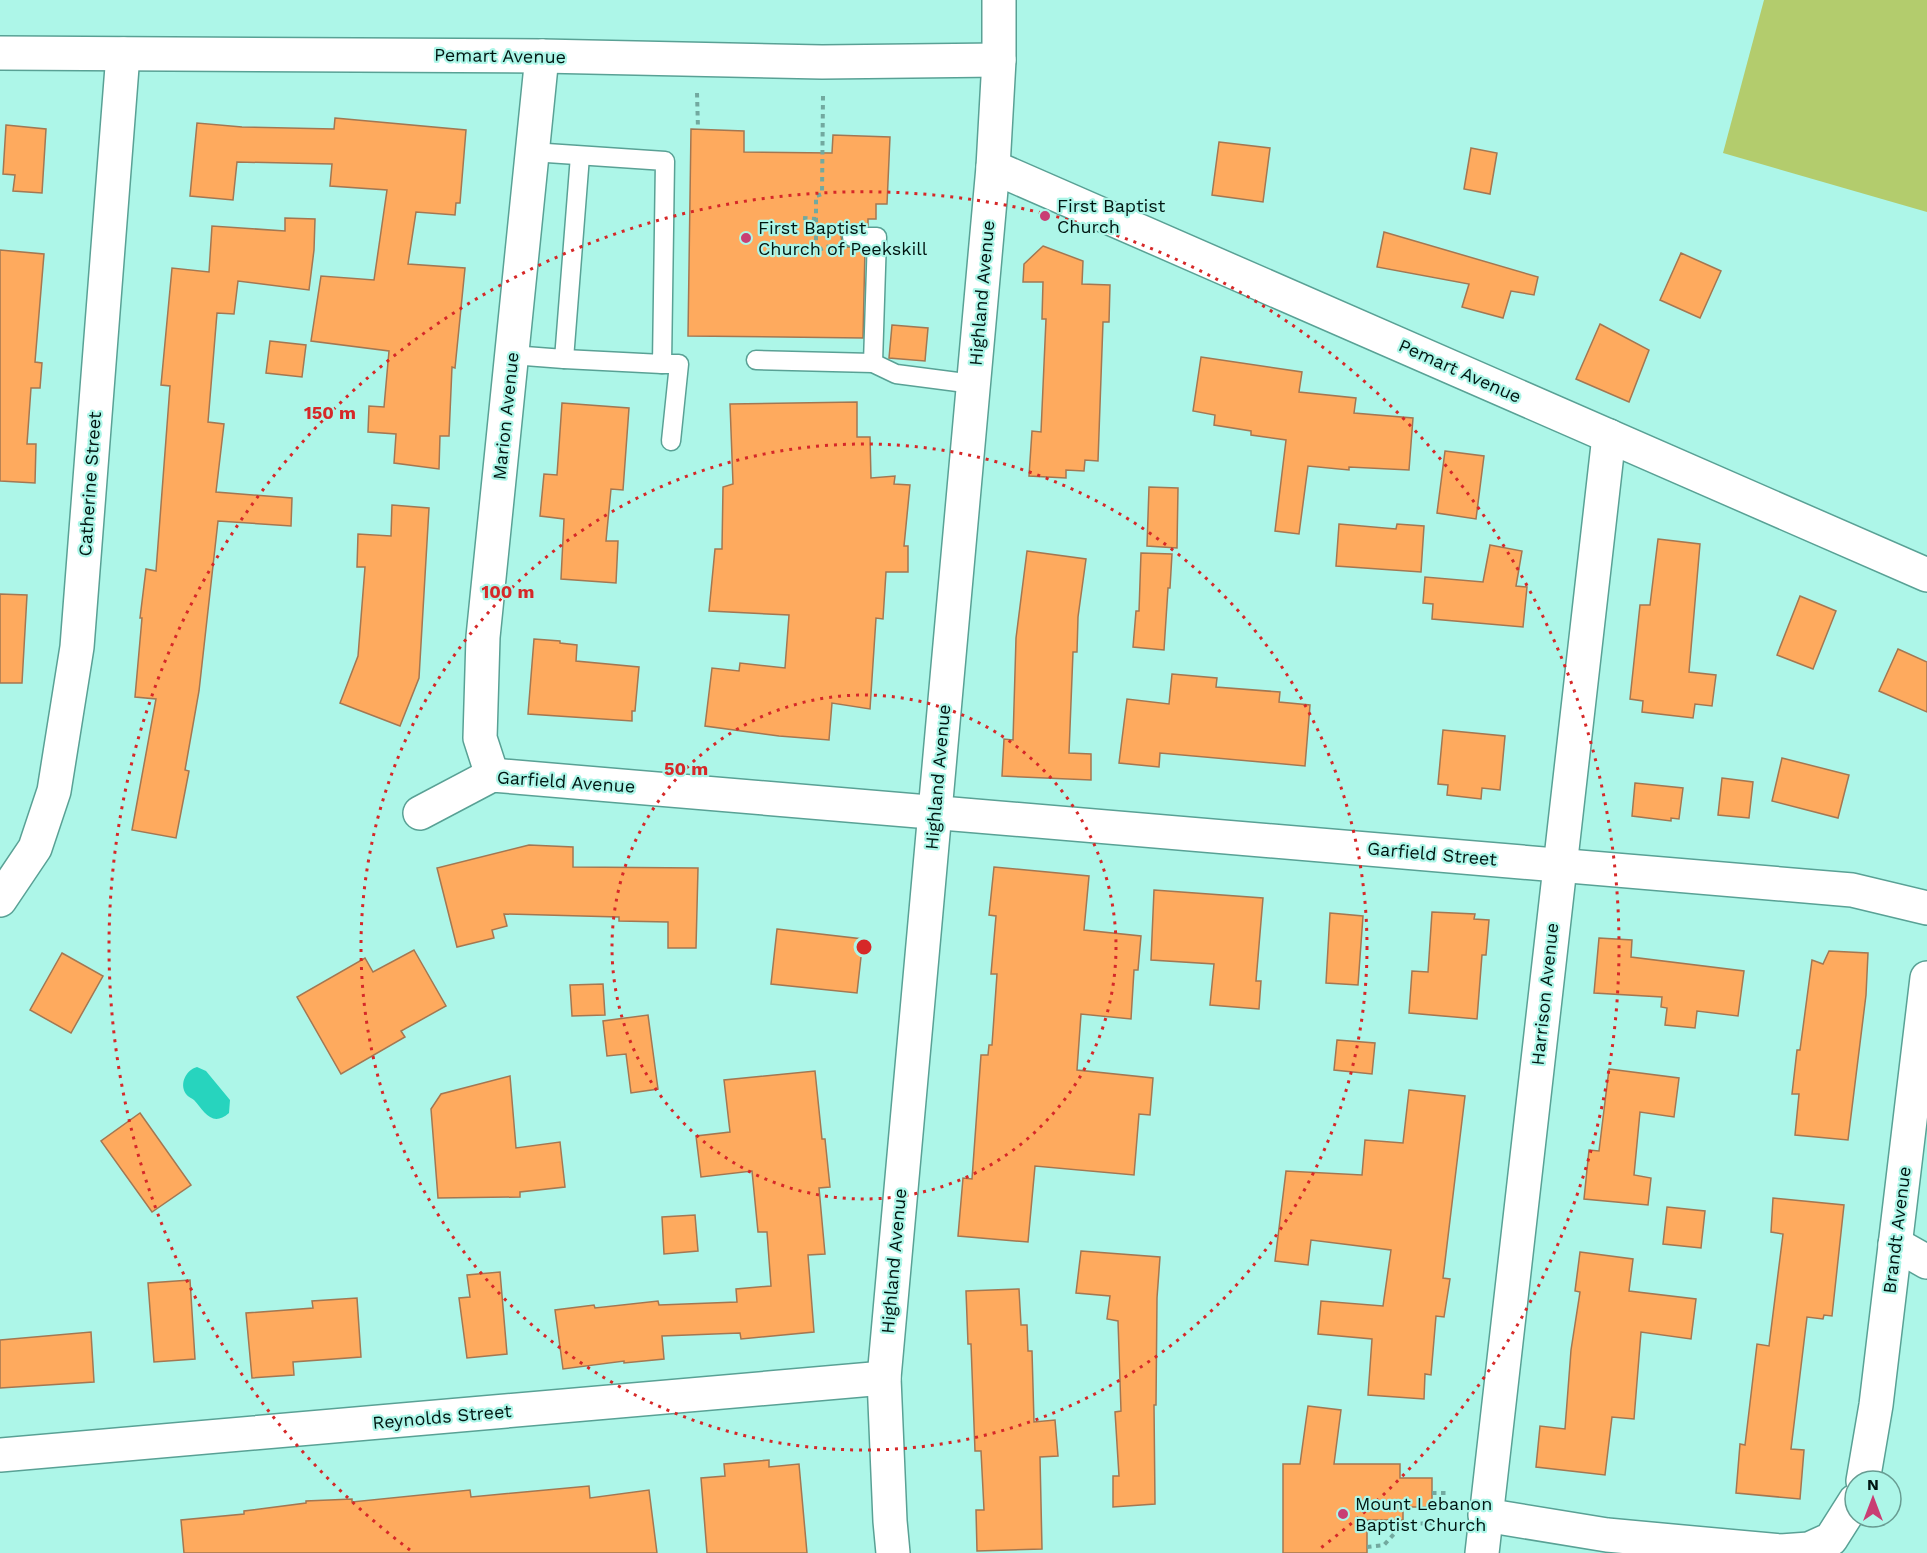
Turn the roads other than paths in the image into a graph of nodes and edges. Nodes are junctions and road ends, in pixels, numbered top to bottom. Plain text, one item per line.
1 (999, 0) edge
2 (0, 53) edge
3 (123, 54) junction
4 (542, 56) junction
5 (999, 60) junction
6 (532, 152) junction
7 (580, 156) junction
8 (993, 167) junction
9 (852, 237) dead end
10 (512, 355) junction
11 (564, 359) junction
12 (756, 360) dead end
13 (873, 363) junction
14 (662, 364) junction
15 (973, 384) junction
16 (1609, 436) junction
17 (671, 441) dead end
18 (1927, 575) edge
19 (492, 775) junction
20 (935, 812) junction
21 (420, 813) dead end
22 (1559, 865) junction
23 (0, 900) edge
24 (1927, 908) edge
25 (1927, 978) edge
26 (1895, 1244) junction
27 (1927, 1262) edge
28 (884, 1378) junction
29 (0, 1455) edge
30 (1865, 1469) edge
31 (1485, 1515) junction
32 (1843, 1520) edge
33 (893, 1553) edge
34 (1482, 1553) edge

1 - 5 street, Highland Avenue
2 - 3 street, Pemart Avenue
3 - 4 street, Pemart Avenue
3 - 23 street, Catherine Street
4 - 5 street, Pemart Avenue
4 - 6 street, Marion Avenue
5 - 8 street, Highland Avenue
6 - 7 lane
6 - 10 street, Marion Avenue
7 - 11 lane
7 - 14 lane
8 - 15 street, Highland Avenue
8 - 16 street, Pemart Avenue
9 - 13 lane
10 - 11 lane
10 - 19 street, Marion Avenue
11 - 14 lane
12 - 13 lane
13 - 15 lane
14 - 17 lane
15 - 20 street, Highland Avenue
16 - 18 street, Pemart Avenue
16 - 22 street, Harrison Avenue
19 - 20 street, Garfield Avenue
19 - 21 street, Garfield Avenue
20 - 22 street, Garfield Street
20 - 28 street, Highland Avenue
22 - 24 street, Garfield Street
22 - 31 street, Harrison Avenue
25 - 26 street, Brandt Avenue
26 - 27 street
26 - 30 street, Brandt Avenue
28 - 29 street, Reynolds Street
28 - 33 street, Highland Avenue
31 - 32 street
31 - 34 street, Harrison Avenue

